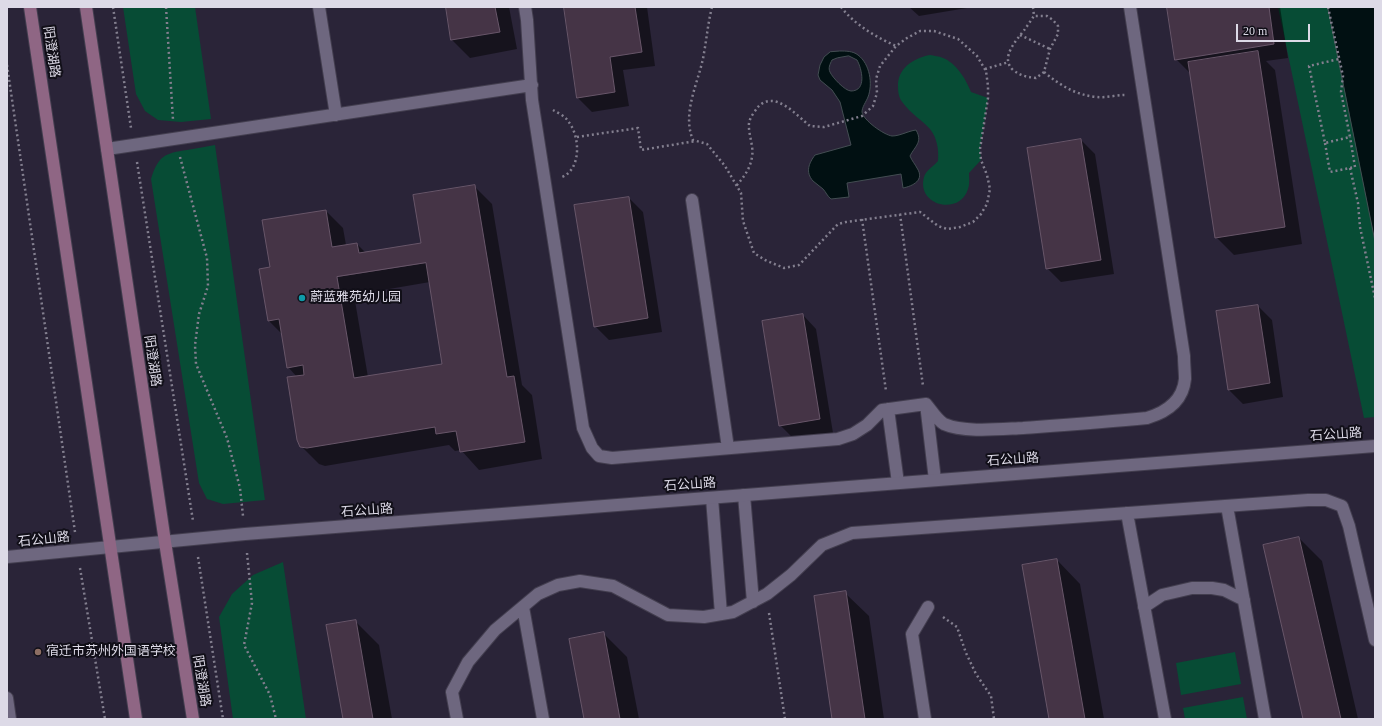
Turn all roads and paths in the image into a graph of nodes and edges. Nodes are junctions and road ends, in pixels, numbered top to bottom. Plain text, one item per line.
1 (30, 7) edge
2 (86, 7) edge
3 (113, 7) edge
4 (166, 7) edge
5 (319, 7) edge
6 (525, 7) edge
7 (712, 7) edge
8 (841, 7) edge
9 (1032, 7) edge
10 (1130, 7) edge
11 (1328, 7) edge
12 (1034, 16) junction
13 (1020, 35) junction
14 (896, 46) junction
15 (1050, 49) junction
16 (1339, 59) junction
17 (1009, 62) junction
18 (7, 65) edge
19 (985, 69) junction
20 (1044, 72) junction
21 (532, 85) junction
22 (1143, 93) junction
23 (532, 100) junction
24 (336, 115) junction
25 (577, 137) junction
26 (1350, 137) junction
27 (174, 138) junction
28 (696, 141) junction
29 (1325, 143) junction
30 (134, 144) junction
31 (107, 149) junction
32 (1350, 168) junction
33 (545, 184) junction
34 (736, 186) junction
35 (692, 200) dead end
36 (900, 214) junction
37 (862, 219) junction
38 (1375, 298) edge
39 (926, 404) junction
40 (888, 409) junction
41 (1375, 446) edge
42 (728, 448) junction
43 (936, 480) junction
44 (898, 483) junction
45 (744, 495) junction
46 (712, 498) junction
47 (1227, 506) junction
48 (1127, 513) junction
49 (245, 534) junction
50 (196, 539) junction
51 (165, 542) junction
52 (110, 547) junction
53 (77, 550) junction
54 (7, 558) edge
55 (767, 594) junction
56 (1244, 600) junction
57 (752, 602) junction
58 (523, 607) junction
59 (928, 607) joint
60 (1144, 607) junction
61 (721, 614) junction
62 (1375, 640) edge
63 (7, 698) edge
64 (10, 719) edge
65 (105, 719) edge
66 (136, 719) edge
67 (193, 719) edge
68 (223, 719) edge
69 (276, 719) edge
70 (457, 719) edge
71 (543, 719) edge
72 (785, 719) edge
73 (925, 719) edge
74 (994, 719) edge
75 (1165, 719) edge
76 (1265, 719) edge

1 - 52 main road, 阳澄湖路
2 - 31 main road, 阳澄湖路
3 - 30 path
4 - 27 path
5 - 24 street
6 - 21 street
7 - 28 path
8 - 14 path
9 - 12 path
10 - 22 street
11 - 16 path
12 - 13 path
12 - 15 path
13 - 15 path
13 - 17 path
14 - 19 path
14 - 34 path
15 - 20 path
16 - 26 path
16 - 29 path
17 - 19 path
17 - 20 path
18 - 53 path
19 - 36 path
20 - 22 path
21 - 23 street
21 - 24 street
22 - 39 street
23 - 25 path
23 - 33 street
24 - 27 street
25 - 28 path
25 - 33 path
26 - 29 path
26 - 32 path
27 - 30 street
27 - 49 path
28 - 34 path
29 - 32 path
30 - 31 street
30 - 50 path
31 - 51 main road, 阳澄湖路
32 - 38 path
33 - 42 street
34 - 37 path
35 - 42 street
36 - 37 path
36 - 39 path
37 - 40 path
39 - 40 street
39 - 43 street
40 - 42 street
40 - 44 street
41 - 43 street, 石公山路
43 - 44 street, 石公山路
44 - 45 street, 石公山路
45 - 46 street, 石公山路
45 - 57 street
46 - 49 street, 石公山路
46 - 61 street
47 - 48 street
47 - 56 street
47 - 62 street
48 - 55 street
48 - 60 street
49 - 50 street, 石公山路
49 - 69 path
50 - 51 street, 石公山路
50 - 68 path
51 - 52 street, 石公山路
51 - 67 main road, 阳澄湖路
52 - 53 street, 石公山路
52 - 66 main road, 阳澄湖路
53 - 54 street, 石公山路
53 - 65 path
55 - 57 street
55 - 72 path
56 - 60 street
56 - 76 street
57 - 61 street
58 - 61 street
58 - 70 street
58 - 71 street
59 - 73 street
59 - 74 path
60 - 75 street
63 - 64 street

